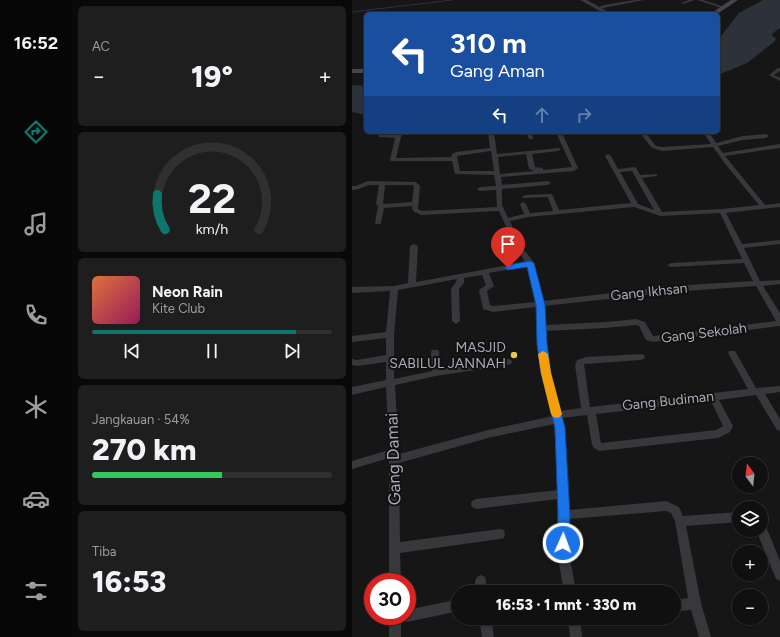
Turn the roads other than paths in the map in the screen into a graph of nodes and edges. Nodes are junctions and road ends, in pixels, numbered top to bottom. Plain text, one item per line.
1 (585, 0) edge
2 (618, 0) edge
3 (642, 0) edge
4 (693, 0) edge
5 (699, 0) edge
6 (735, 0) edge
7 (683, 3) dead end
8 (617, 5) junction
9 (724, 7) junction
10 (600, 12) edge
11 (716, 12) edge
12 (780, 69) edge
13 (352, 71) edge
14 (364, 71) edge
15 (780, 80) edge
16 (382, 134) edge
17 (401, 134) edge
18 (490, 134) edge
19 (561, 134) edge
20 (644, 134) edge
21 (708, 134) edge
22 (766, 136) dead end
23 (398, 138) junction
24 (716, 145) junction
25 (780, 146) edge
26 (558, 149) dead end
27 (494, 152) junction
28 (529, 153) junction
29 (721, 155) junction
30 (608, 156) dead end
31 (454, 159) junction
32 (567, 168) dead end
33 (616, 171) junction
34 (497, 174) junction
35 (655, 175) dead end
36 (638, 177) junction
37 (382, 183) junction
38 (548, 183) dead end
39 (352, 188) edge
40 (499, 188) junction
41 (480, 189) dead end
42 (416, 204) junction
43 (780, 204) edge
44 (635, 205) junction
45 (382, 206) junction
46 (764, 207) junction
47 (501, 209) junction
48 (722, 211) junction
49 (557, 212) junction
50 (660, 214) junction
51 (528, 215) junction
52 (506, 220) junction
53 (378, 223) dead end
54 (780, 242) edge
55 (414, 246) dead end
56 (739, 246) junction
57 (747, 261) junction
58 (530, 263) junction
59 (671, 265) dead end
60 (485, 272) junction
61 (461, 276) junction
62 (780, 282) edge
63 (758, 284) junction
64 (412, 285) junction
65 (394, 288) junction
66 (352, 290) edge
67 (540, 305) junction
68 (780, 320) edge
69 (456, 321) dead end
70 (780, 323) edge
71 (542, 328) junction
72 (390, 335) junction
73 (352, 339) edge
74 (435, 352) dead end
75 (732, 353) dead end
76 (641, 357) dead end
77 (390, 358) junction
78 (352, 362) edge
79 (508, 362) dead end
80 (436, 373) junction
81 (390, 383) junction
82 (780, 389) edge
83 (352, 391) edge
84 (756, 392) junction
85 (713, 396) junction
86 (589, 410) junction
87 (558, 417) junction
88 (780, 427) edge
89 (394, 456) junction
90 (352, 465) edge
91 (563, 494) junction
92 (476, 504) dead end
93 (564, 515) junction
94 (732, 517) edge
95 (680, 521) junction
96 (500, 534) dead end
97 (765, 537) edge
98 (395, 548) junction
99 (395, 573) edge
100 (780, 575) edge
101 (569, 585) edge
102 (695, 603) junction
103 (681, 605) edge
104 (450, 607) dead end
105 (416, 613) edge
106 (398, 625) edge
107 (487, 625) edge
108 (577, 625) edge
109 (395, 637) edge
110 (488, 637) edge
111 (576, 637) edge
112 (705, 637) edge

1 - 10 street
2 - 8 street
3 - 8 street
4 - 7 street
5 - 9 street
6 - 9 main road
8 - 10 street
9 - 11 main road
12 - 15 street
13 - 14 main road
16 - 23 street
17 - 23 street
18 - 27 street
19 - 34 street
20 - 24 street
21 - 24 street
22 - 24 street
23 - 31 street
24 - 29 street
25 - 29 street
26 - 28 street
27 - 28 street
27 - 31 street
27 - 34 street
28 - 32 street
29 - 46 street
30 - 33 street
31 - 34 street
33 - 36 street
33 - 44 street
34 - 40 street
35 - 36 street
36 - 50 street
37 - 39 street
37 - 42 street
37 - 45 street
38 - 40 street
40 - 41 street
40 - 47 street
42 - 45 street
42 - 47 street
43 - 46 street
44 - 49 street
44 - 50 street
45 - 53 street
46 - 48 street
47 - 52 street
48 - 50 street
48 - 56 street
49 - 51 street
49 - 51 street
51 - 52 street
52 - 58 street
54 - 56 street
55 - 64 street
56 - 57 street
57 - 59 street
57 - 63 street
58 - 60 street
58 - 67 street
60 - 61 street
60 - 67 street, Gang Ikhsan
61 - 64 street
61 - 69 street
62 - 63 street, Gang Ikhsan
63 - 67 street, Gang Ikhsan
63 - 68 street
64 - 65 street
65 - 66 street
65 - 72 street, Gang Damai
67 - 71 street
70 - 71 street, Gang Sekolah
71 - 87 street
72 - 73 street
72 - 77 street, Gang Damai
74 - 80 street
75 - 84 street
76 - 86 street
77 - 78 street
77 - 81 street, Gang Damai
79 - 80 street
80 - 81 street
81 - 83 street
81 - 89 street, Gang Damai
82 - 84 street, Gang Budiman
84 - 85 street, Gang Budiman
84 - 88 street
85 - 86 street, Gang Budiman
85 - 86 street
86 - 87 street, Gang Budiman
87 - 89 street, Gang Budiman
87 - 91 street
89 - 90 street, Gang Budiman
89 - 98 street, Gang Damai
91 - 92 street
91 - 93 street
93 - 95 street
93 - 101 street
94 - 95 street
95 - 102 street
96 - 98 street
97 - 100 street
98 - 99 street, Gang Damai
102 - 103 street
102 - 112 street
104 - 105 street
106 - 109 street
107 - 110 street
108 - 111 street

